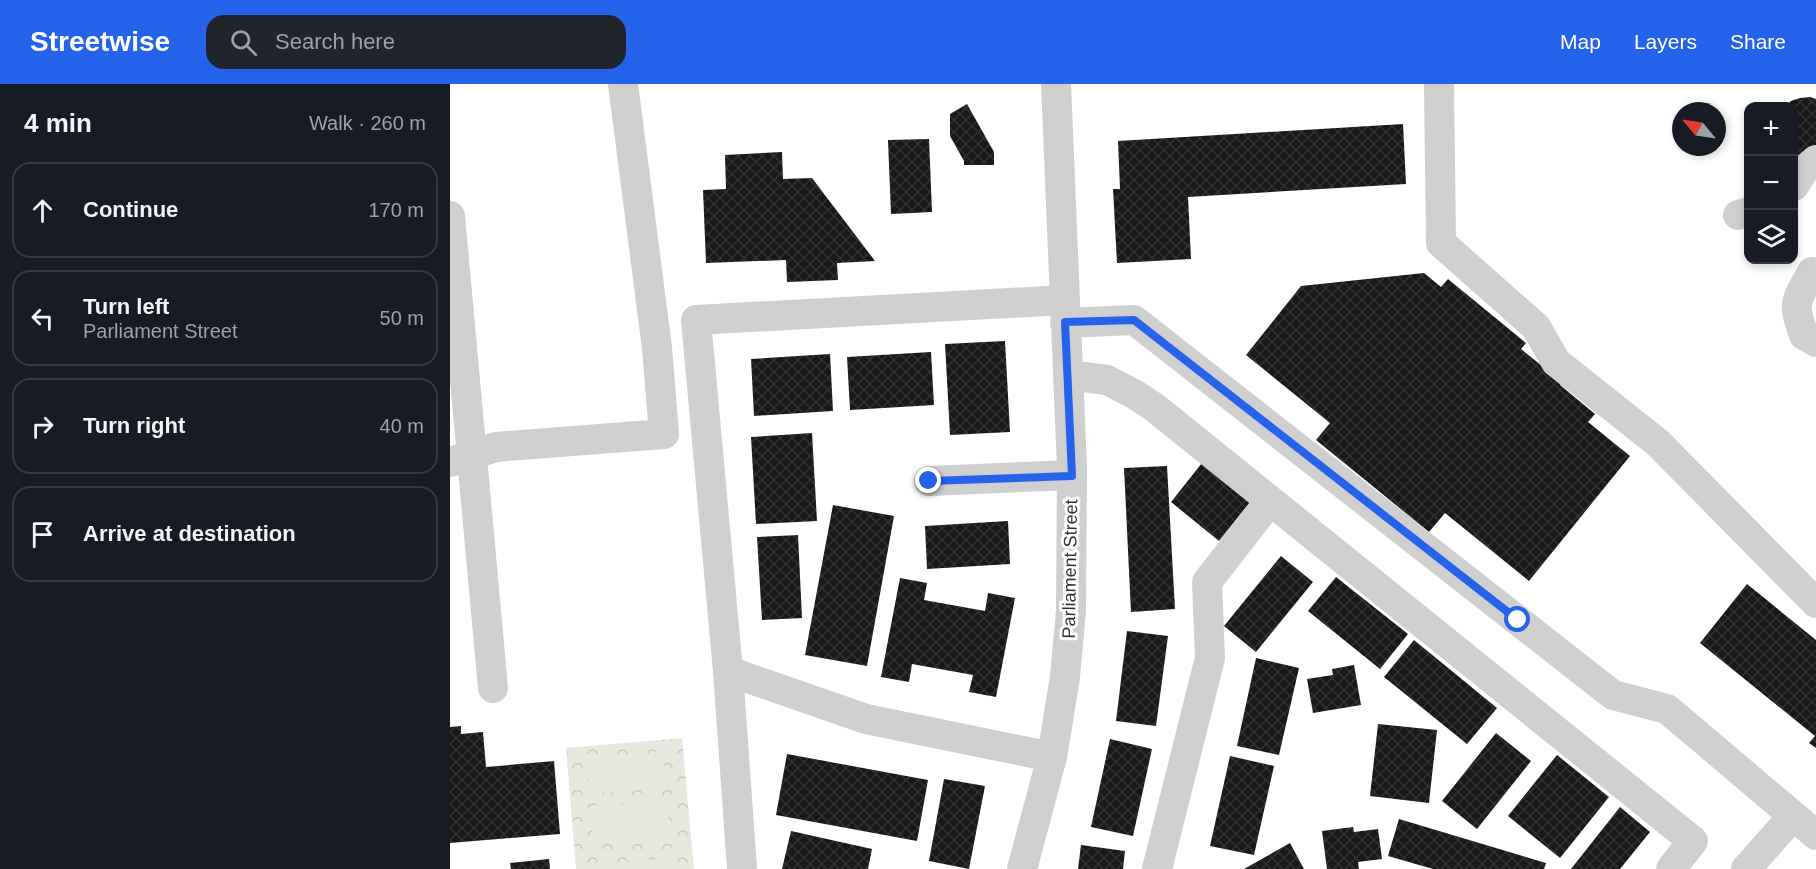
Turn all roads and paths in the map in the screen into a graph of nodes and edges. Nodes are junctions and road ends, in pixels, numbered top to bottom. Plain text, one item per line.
1 (623, 84) edge
2 (1056, 84) edge
3 (1439, 84) edge
4 (1816, 160) edge
5 (1798, 179) edge
6 (450, 216) edge
7 (1812, 272) dead end
8 (1065, 311) junction
9 (1816, 342) edge
10 (1068, 375) junction
11 (461, 459) edge
12 (1072, 476) junction
13 (929, 481) dead end
14 (1270, 501) junction
15 (1816, 603) edge
16 (728, 671) junction
17 (493, 688) dead end
18 (1052, 757) junction
19 (1793, 816) junction
20 (1816, 835) edge
21 (742, 869) edge
22 (1022, 869) edge
23 (1157, 869) edge
24 (1671, 869) edge
25 (1746, 869) edge

1 - 11 street
2 - 8 street, Parliament Street
3 - 15 street
4 - 5 street
6 - 11 street
7 - 9 street
8 - 10 street, Parliament Street
8 - 16 street
8 - 19 street
10 - 12 street, Parliament Street
10 - 14 street
11 - 17 street
12 - 13 street
12 - 18 street, Parliament Street
14 - 23 street
14 - 24 street
16 - 18 street
16 - 21 street
18 - 22 street, Parliament Street
19 - 20 street
19 - 25 street

